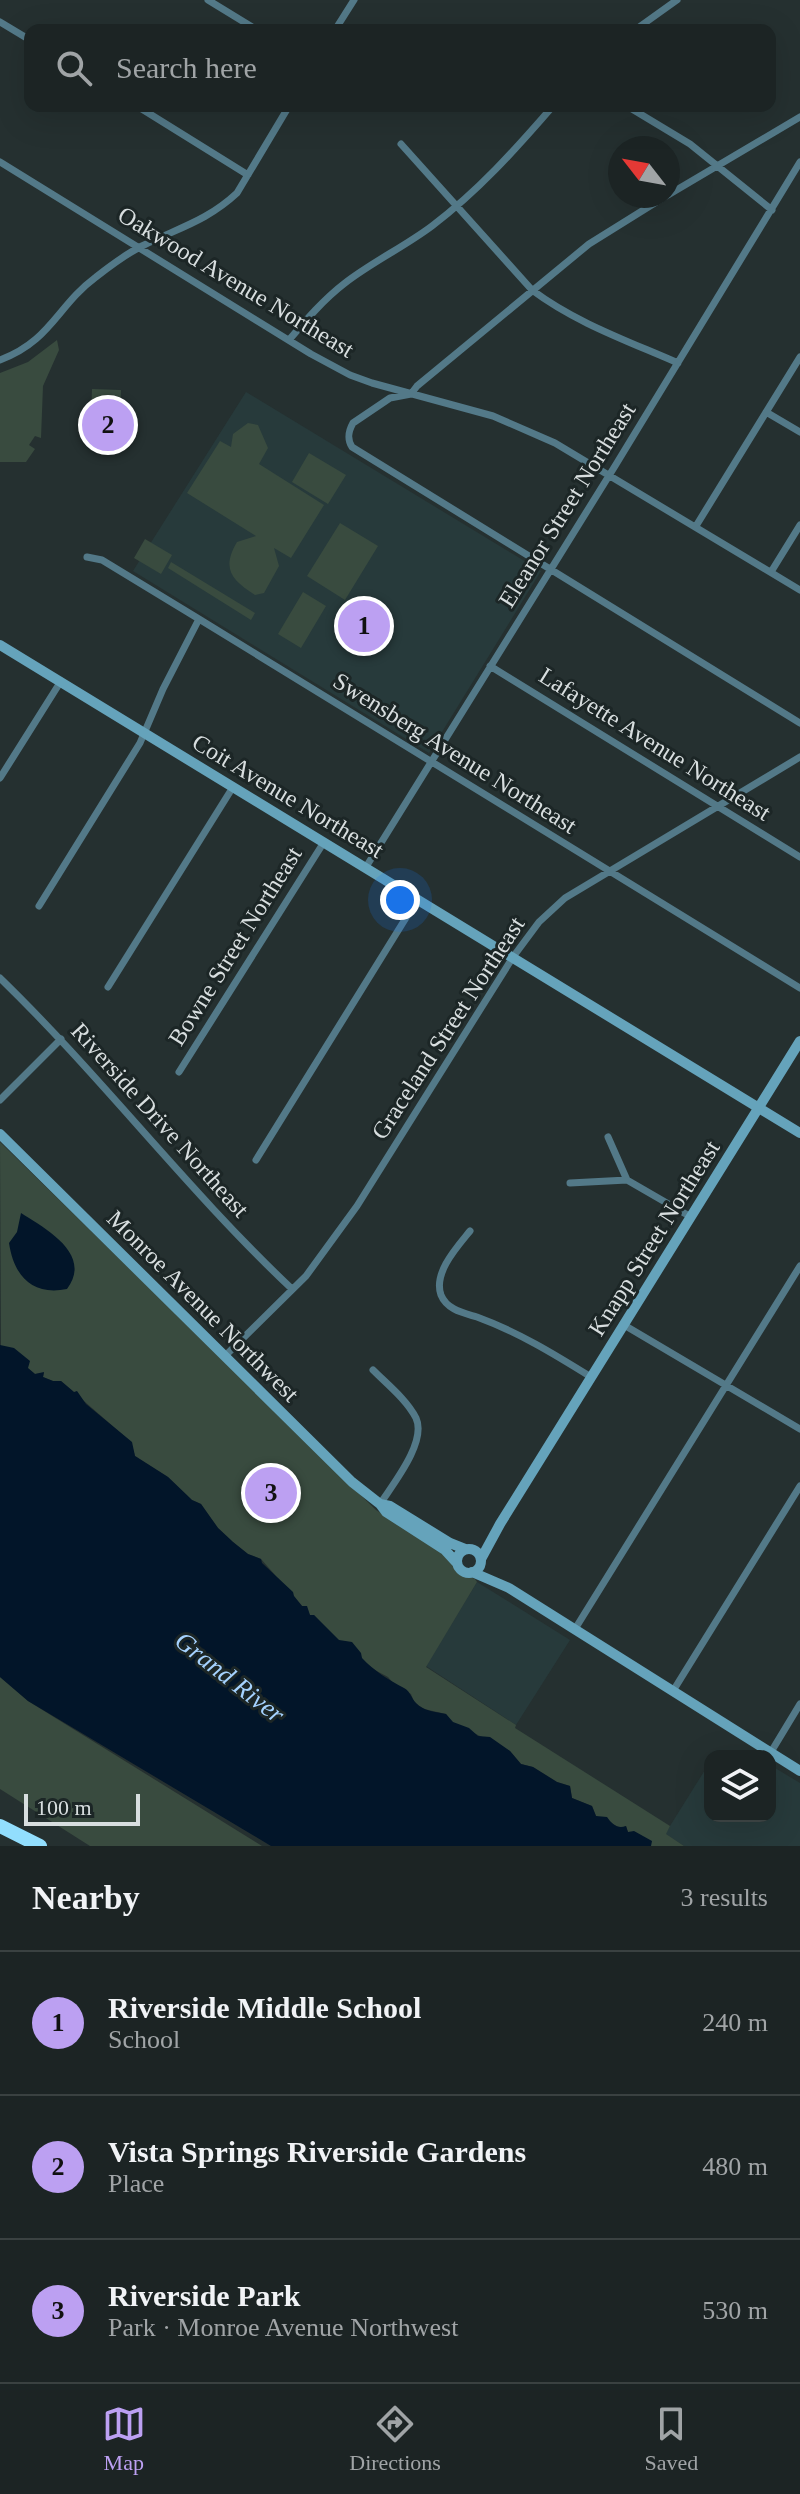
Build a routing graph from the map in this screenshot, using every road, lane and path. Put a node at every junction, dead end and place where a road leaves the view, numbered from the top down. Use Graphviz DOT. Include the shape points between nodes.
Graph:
graph roads {
  1 [pos="208,0"];
  2 [pos="354,0"];
  3 [pos="677,0"];
  4 [pos="0,22"];
  5 [pos="247,24"];
  6 [pos="339,24"];
  7 [pos="643,24"];
  8 [pos="24,36"];
  9 [pos="147,112"];
  10 [pos="285,112"];
  11 [pos="548,112"];
  12 [pos="637,112"];
  13 [pos="800,117"];
  14 [pos="401,144"];
  15 [pos="0,162"];
  16 [pos="800,162"];
  17 [pos="715,165"];
  18 [pos="248,175"];
  19 [pos="680,187"];
  20 [pos="458,206"];
  21 [pos="646,208"];
  22 [pos="772,210"];
  23 [pos="139,248"];
  24 [pos="532,290"];
  25 [pos="289,340"];
  26 [pos="800,357"];
  27 [pos="0,360"];
  28 [pos="678,363"];
  29 [pos="411,394"];
  30 [pos="766,412"];
  31 [pos="800,432"];
  32 [pos="609,475"];
  33 [pos="800,525"];
  34 [pos="696,526"];
  35 [pos="87,557"];
  36 [pos="551,569"];
  37 [pos="771,572"];
  38 [pos="800,590"];
  39 [pos="199,619"];
  40 [pos="0,645"];
  41 [pos="490,666"];
  42 [pos="61,681"];
  43 [pos="800,723"];
  44 [pos="146,733"];
  45 [pos="800,757"];
  46 [pos="432,761"];
  47 [pos="0,778"];
  48 [pos="233,787"];
  49 [pos="719,807"];
  50 [pos="324,842"];
  51 [pos="800,857"];
  52 [pos="366,867"];
  53 [pos="611,871"];
  54 [pos="417,900"];
  55 [pos="39,906"];
  56 [pos="513,957"];
  57 [pos="0,978"];
  58 [pos="108,987"];
  59 [pos="800,988"];
  60 [pos="61,1039"];
  61 [pos="800,1041"];
  62 [pos="179,1072"];
  63 [pos="0,1100"];
  64 [pos="758,1108"];
  65 [pos="800,1133"];
  66 [pos="0,1134"];
  67 [pos="608,1137"];
  68 [pos="256,1160"];
  69 [pos="627,1180"];
  70 [pos="570,1183"];
  71 [pos="691,1217"];
  72 [pos="470,1231"];
  73 [pos="800,1266"];
  74 [pos="292,1289"];
  75 [pos="624,1325"];
  76 [pos="225,1356"];
  77 [pos="373,1370"];
  78 [pos="591,1377"];
  79 [pos="726,1385"];
  80 [pos="800,1429"];
  81 [pos="800,1486"];
  82 [pos="380,1504"];
  83 [pos="500,1524"];
  84 [pos="437,1540"];
  85 [pos="467,1548"];
  86 [pos="481,1560"];
  87 [pos="456,1562"];
  88 [pos="472,1572"];
  89 [pos="509,1588"];
  90 [pos="575,1629"];
  91 [pos="673,1691"];
  92 [pos="800,1704"];
  93 [pos="768,1750"];
  94 [pos="772,1750"];
  95 [pos="776,1755"];
  96 [pos="800,1771"];
  97 [pos="0,1827"];
  98 [pos="28,1846"];
  99 [pos="40,1846"];
  1 -- 5 [label="street"];
  2 -- 6 [label="street"];
  3 -- 7 [label="street"];
  4 -- 8 [label="street"];
  9 -- 18 [label="street"];
  10 -- 18 [label="street"];
  11 -- 20 [label="street"];
  12 -- 17 [label="street"];
  13 -- 17 [label="street"];
  14 -- 20 [label="street"];
  15 -- 23 [label="street, Oakwood Avenue Northeast"];
  16 -- 22 [label="street, Eleanor Street Northeast"];
  17 -- 19 [label="street"];
  17 -- 22 [label="street"];
  18 -- 23 [label="street" via="213,214"];
  20 -- 24 [label="street"];
  20 -- 25 [label="street" via="345,283"];
  21 -- 24 [label="street" via="589,244"];
  22 -- 28 [label="street, Eleanor Street Northeast"];
  23 -- 25 [label="street, Oakwood Avenue Northeast"];
  23 -- 27 [label="street" via="81,290 37,341"];
  24 -- 28 [label="street" via="595,328"];
  24 -- 29 [label="street"];
  25 -- 29 [label="street, Oakwood Avenue Northeast" via="350,375"];
  26 -- 30 [label="street"];
  28 -- 32 [label="street, Eleanor Street Northeast"];
  29 -- 32 [label="street, Oakwood Avenue Northeast" via="493,416 555,443"];
  29 -- 36 [label="street" via="390,398 353,423 348,440 352,447"];
  30 -- 31 [label="street"];
  30 -- 34 [label="street"];
  32 -- 34 [label="street, Oakwood Avenue Northeast"];
  32 -- 36 [label="street, Eleanor Street Northeast"];
  33 -- 37 [label="street"];
  34 -- 37 [label="street, Oakwood Avenue Northeast"];
  35 -- 39 [label="street, Swensberg Avenue Northeast" via="102,560"];
  36 -- 41 [label="street, Eleanor Street Northeast"];
  36 -- 43 [label="street"];
  37 -- 38 [label="street, Oakwood Avenue Northeast"];
  39 -- 44 [label="street"];
  39 -- 46 [label="street, Swensberg Avenue Northeast"];
  40 -- 42 [label="street, Coit Avenue Northeast"];
  41 -- 46 [label="street, Eleanor Street Northeast"];
  41 -- 49 [label="street, Lafayette Avenue Northeast"];
  42 -- 44 [label="street, Coit Avenue Northeast"];
  42 -- 47 [label="street"];
  44 -- 48 [label="street, Coit Avenue Northeast"];
  44 -- 55 [label="street"];
  45 -- 49 [label="street, Graceland Street Northeast"];
  46 -- 52 [label="street, Eleanor Street Northeast"];
  46 -- 53 [label="street, Swensberg Avenue Northeast"];
  48 -- 50 [label="street, Coit Avenue Northeast"];
  48 -- 58 [label="street"];
  49 -- 51 [label="street, Lafayette Avenue Northeast"];
  49 -- 53 [label="street, Graceland Street Northeast"];
  50 -- 52 [label="street, Coit Avenue Northeast"];
  50 -- 62 [label="street, Bowne Street Northeast"];
  52 -- 54 [label="street, Coit Avenue Northeast"];
  53 -- 56 [label="street, Graceland Street Northeast" via="565,898"];
  53 -- 59 [label="street, Swensberg Avenue Northeast"];
  54 -- 56 [label="street, Coit Avenue Northeast"];
  54 -- 68 [label="street"];
  56 -- 64 [label="street, Coit Avenue Northeast"];
  56 -- 74 [label="street, Graceland Street Northeast" via="357,1206"];
  57 -- 60 [label="street, Riverside Drive Northeast"];
  60 -- 63 [label="street"];
  60 -- 74 [label="street, Riverside Drive Northeast" via="187,1183"];
  61 -- 64 [label="street, Knapp Street Northeast"];
  64 -- 65 [label="street, Coit Avenue Northeast"];
  64 -- 71 [label="street, Knapp Street Northeast"];
  66 -- 76 [label="street, Monroe Avenue Northwest"];
  67 -- 69 [label="street"];
  69 -- 70 [label="street"];
  69 -- 71 [label="street"];
  71 -- 75 [label="street, Knapp Street Northeast"];
  72 -- 78 [label="street" via="441,1275 444,1301 522,1336"];
  73 -- 79 [label="street"];
  74 -- 76 [label="street, Graceland Street Northeast"];
  75 -- 78 [label="street, Knapp Street Northeast"];
  75 -- 79 [label="street"];
  76 -- 82 [label="street, Monroe Avenue Northwest"];
  77 -- 82 [label="street" via="411,1410 419,1433"];
  78 -- 83 [label="street, Knapp Street Northeast"];
  79 -- 80 [label="street"];
  79 -- 90 [label="street"];
  81 -- 91 [label="street"];
  82 -- 84 [label="street, Monroe Avenue Northwest"];
  83 -- 85 [label="street"];
  83 -- 86 [label="street, Knapp Street Northeast"];
  84 -- 85 [label="street, Monroe Avenue Northwest"];
  84 -- 87 [label="street, Monroe Avenue Northwest"];
  85 -- 86 [label="street"];
  85 -- 87 [label="street"];
  86 -- 88 [label="street"];
  86 -- 89 [label="street"];
  87 -- 88 [label="street" via="462,1571"];
  88 -- 89 [label="street"];
  89 -- 90 [label="street"];
  90 -- 91 [label="street"];
  91 -- 93 [label="street"];
  92 -- 94 [label="street"];
  95 -- 96 [label="street"];
  97 -- 98 [label="highway"];
  97 -- 99 [label="highway"];
}
